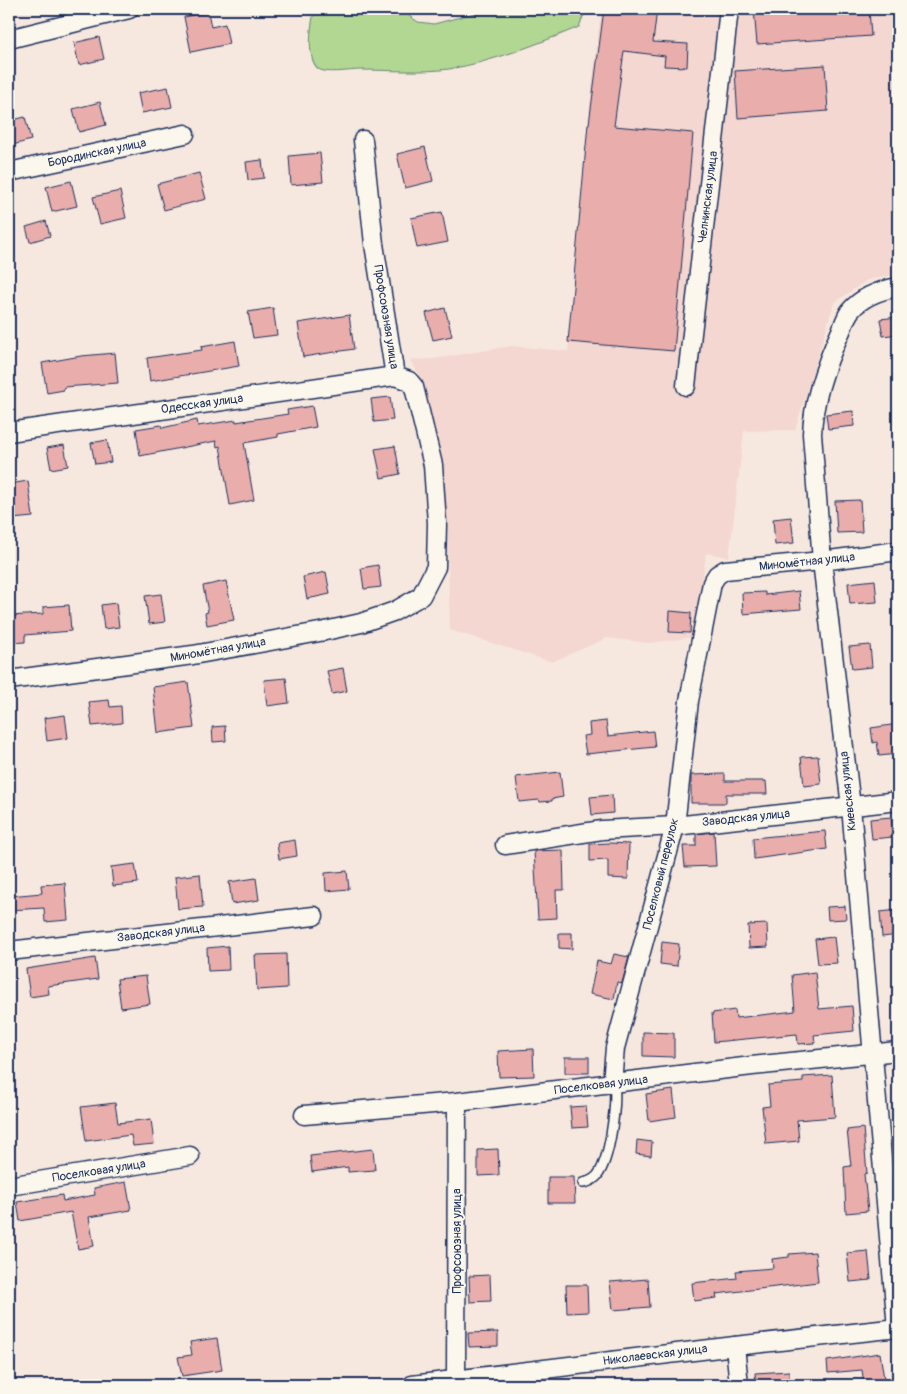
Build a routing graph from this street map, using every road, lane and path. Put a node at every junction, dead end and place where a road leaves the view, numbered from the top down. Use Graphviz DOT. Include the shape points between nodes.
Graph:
graph roads {
  1 [pos="129,9"];
  2 [pos="728,9"];
  3 [pos="9,39"];
  4 [pos="185,134"];
  5 [pos="363,140"];
  6 [pos="9,172"];
  7 [pos="896,287"];
  8 [pos="395,376"];
  9 [pos="686,386"];
  10 [pos="9,432"];
  11 [pos="898,551"];
  12 [pos="822,561"];
  13 [pos="717,575"];
  14 [pos="421,596"];
  15 [pos="9,680"];
  16 [pos="898,801"];
  17 [pos="851,807"];
  18 [pos="675,826"];
  19 [pos="505,845"];
  20 [pos="314,916"];
  21 [pos="9,952"];
  22 [pos="898,1051"];
  23 [pos="872,1054"];
  24 [pos="614,1083"];
  25 [pos="457,1102"];
  26 [pos="304,1115"];
  27 [pos="190,1156"];
  28 [pos="583,1183"];
  29 [pos="9,1186"];
  30 [pos="898,1328"];
  31 [pos="735,1346"];
  32 [pos="456,1379"];
  33 [pos="420,1385"];
  34 [pos="738,1385"];
  1 -- 3 [label="street"];
  2 -- 9 [label="street, Челнинская улица"];
  4 -- 6 [label="street, Бородинская улица"];
  5 -- 8 [label="street, Профсоюзная улица" via="374,244"];
  7 -- 12 [label="street, Киевская улица" via="873,294 850,312 832,349 818,395 812,434"];
  8 -- 10 [label="street, Одесская улица"];
  8 -- 14 [label="street, Профсоюзная улица" via="409,381 414,387 432,464 438,523 436,567"];
  11 -- 12 [label="street, Миномётная улица"];
  12 -- 13 [label="street, Миномётная улица" via="724,570"];
  12 -- 17 [label="street, Киевская улица"];
  13 -- 18 [label="street, Поселковый переулок" via="712,583 688,702"];
  14 -- 15 [label="street, Миномётная улица" via="386,614 325,631 193,655"];
  16 -- 17 [label="street, Заводская улица"];
  17 -- 18 [label="street, Заводская улица"];
  17 -- 23 [label="street, Киевская улица"];
  18 -- 19 [label="street, Заводская улица" via="602,830"];
  18 -- 24 [label="street, Поселковый переулок" via="615,1048"];
  20 -- 21 [label="street, Заводская улица"];
  22 -- 23 [label="street, Поселковая улица"];
  23 -- 24 [label="street, Поселковая улица"];
  23 -- 30 [label="street, Киевская улица"];
  24 -- 25 [label="street, Поселковая улица"];
  24 -- 28 [label="lane" via="616,1094 604,1162 593,1180"];
  25 -- 26 [label="street, Поселковая улица"];
  25 -- 32 [label="street, Профсоюзная улица"];
  27 -- 29 [label="street, Поселковая улица"];
  30 -- 31 [label="street, Николаевская улица"];
  31 -- 32 [label="street, Николаевская улица"];
  31 -- 34 [label="street"];
  32 -- 33 [label="street, Николаевская улица"];
}
